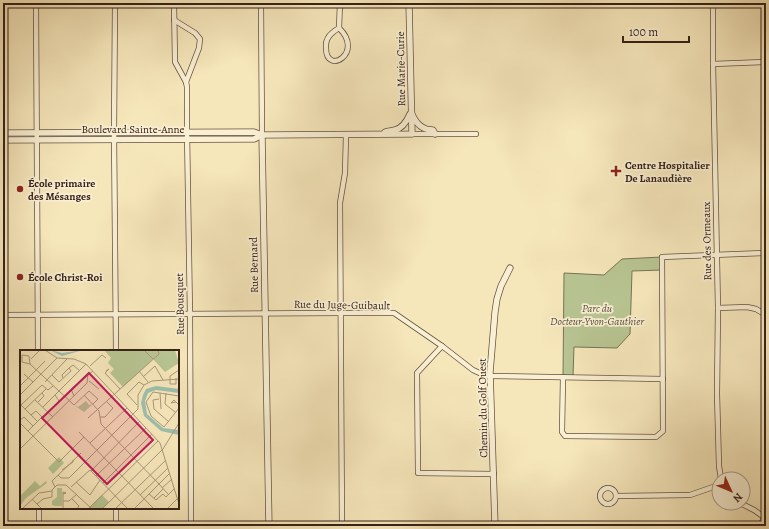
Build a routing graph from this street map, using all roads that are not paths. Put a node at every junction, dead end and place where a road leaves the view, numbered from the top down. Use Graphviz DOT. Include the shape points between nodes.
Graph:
graph roads {
  1 [pos="36,3"];
  2 [pos="115,3"];
  3 [pos="174,3"];
  4 [pos="261,3"];
  5 [pos="340,3"];
  6 [pos="409,3"];
  7 [pos="713,3"];
  8 [pos="174,20"];
  9 [pos="339,28"];
  10 [pos="766,62"];
  11 [pos="713,64"];
  12 [pos="186,82"];
  13 [pos="411,104"];
  14 [pos="411,111"];
  15 [pos="37,132"];
  16 [pos="114,132"];
  17 [pos="187,132"];
  18 [pos="3,133"];
  19 [pos="378,134"];
  20 [pos="412,134"];
  21 [pos="435,134"];
  22 [pos="476,134"];
  23 [pos="262,135"];
  24 [pos="346,135"];
  25 [pos="114,139"];
  26 [pos="187,139"];
  27 [pos="3,140"];
  28 [pos="37,140"];
  29 [pos="766,253"];
  30 [pos="716,255"];
  31 [pos="510,268"];
  32 [pos="718,308"];
  33 [pos="341,312"];
  34 [pos="265,313"];
  35 [pos="38,314"];
  36 [pos="116,314"];
  37 [pos="190,314"];
  38 [pos="3,315"];
  39 [pos="766,316"];
  40 [pos="442,346"];
  41 [pos="38,350"];
  42 [pos="116,350"];
  43 [pos="490,376"];
  44 [pos="563,377"];
  45 [pos="663,379"];
  46 [pos="720,471"];
  47 [pos="494,474"];
  48 [pos="711,488"];
  49 [pos="616,496"];
  50 [pos="751,508"];
  51 [pos="39,509"];
  52 [pos="116,509"];
  53 [pos="765,516"];
  54 [pos="39,526"];
  55 [pos="116,526"];
  56 [pos="191,526"];
  57 [pos="268,526"];
  58 [pos="342,526"];
  59 [pos="494,526"];
  60 [pos="760,526"];
  1 -- 15 [label="street"];
  2 -- 16 [label="street"];
  3 -- 8 [label="street, Rue Bousquet"];
  4 -- 23 [label="street, Rue Bernard"];
  5 -- 9 [label="street"];
  6 -- 13 [label="street, Rue Marie-Curie"];
  7 -- 11 [label="street, Rue des Ormeaux"];
  8 -- 12 [label="street, Rue Bousquet" via="175,62"];
  8 -- 12 [label="street, Rue Bousquet" via="200,39"];
  9 -- 9 [label="street" via="327,40 326,47 328,57 338,61 348,51 344,33"];
  10 -- 11 [label="street"];
  11 -- 30 [label="street, Rue des Ormeaux"];
  12 -- 17 [label="street, Rue Bousquet"];
  13 -- 14 [label="street, Rue Marie-Curie"];
  13 -- 19 [label="street" via="408,119 403,126"];
  14 -- 20 [label="street, Rue Marie-Curie"];
  14 -- 21 [label="street" via="418,123 426,130 433,130"];
  15 -- 16 [label="street, Boulevard Sainte-Anne"];
  15 -- 18 [label="street, Boulevard Sainte-Anne"];
  15 -- 28 [label="street"];
  16 -- 17 [label="street, Boulevard Sainte-Anne"];
  16 -- 25 [label="street"];
  17 -- 23 [label="street, Boulevard Sainte-Anne" via="254,132"];
  17 -- 26 [label="street, Rue Bousquet"];
  19 -- 20 [label="street, Boulevard Sainte-Anne"];
  19 -- 24 [label="street, Boulevard Sainte-Anne"];
  20 -- 21 [label="street, Boulevard Sainte-Anne"];
  21 -- 22 [label="street, Boulevard Sainte-Anne"];
  23 -- 24 [label="street, Boulevard Sainte-Anne"];
  23 -- 26 [label="street, Boulevard Sainte-Anne" via="254,139"];
  23 -- 34 [label="street, Rue Bernard"];
  24 -- 33 [label="street" via="345,173 340,203"];
  25 -- 26 [label="street, Boulevard Sainte-Anne"];
  25 -- 28 [label="street, Boulevard Sainte-Anne"];
  25 -- 36 [label="street"];
  26 -- 37 [label="street, Rue Bousquet"];
  27 -- 28 [label="street, Boulevard Sainte-Anne"];
  28 -- 35 [label="street"];
  29 -- 30 [label="street"];
  30 -- 32 [label="street, Rue des Ormeaux"];
  30 -- 45 [label="street" via="662,258"];
  31 -- 43 [label="street, Chemin du Golf Ouest" via="501,286 496,306"];
  32 -- 39 [label="street" via="747,307 756,309"];
  32 -- 46 [label="street, Rue des Ormeaux" via="717,401"];
  33 -- 34 [label="street, Rue du Juge-Guibault"];
  33 -- 40 [label="street, Rue du Juge-Guibault" via="394,313"];
  33 -- 58 [label="street"];
  34 -- 37 [label="street, Rue du Juge-Guibault"];
  34 -- 57 [label="street, Rue Bernard"];
  35 -- 36 [label="street, Rue du Juge-Guibault"];
  35 -- 38 [label="street, Rue du Juge-Guibault"];
  35 -- 41 [label="street"];
  36 -- 37 [label="street, Rue du Juge-Guibault"];
  36 -- 42 [label="street"];
  37 -- 56 [label="street, Rue Bousquet"];
  40 -- 43 [label="street, Rue du Juge-Guibault" via="473,370"];
  40 -- 47 [label="street" via="417,373 418,473"];
  43 -- 44 [label="street, Rue du Juge-Guibault"];
  43 -- 47 [label="street, Chemin du Golf Ouest"];
  44 -- 45 [label="street, Rue du Juge-Guibault"];
  44 -- 45 [label="street" via="562,432 565,436 656,437 663,431"];
  47 -- 59 [label="street, Chemin du Golf Ouest"];
  48 -- 49 [label="street" via="690,495"];
  50 -- 53 [label="street"];
  51 -- 54 [label="street"];
  52 -- 55 [label="street"];
  53 -- 60 [label="street"];
}
